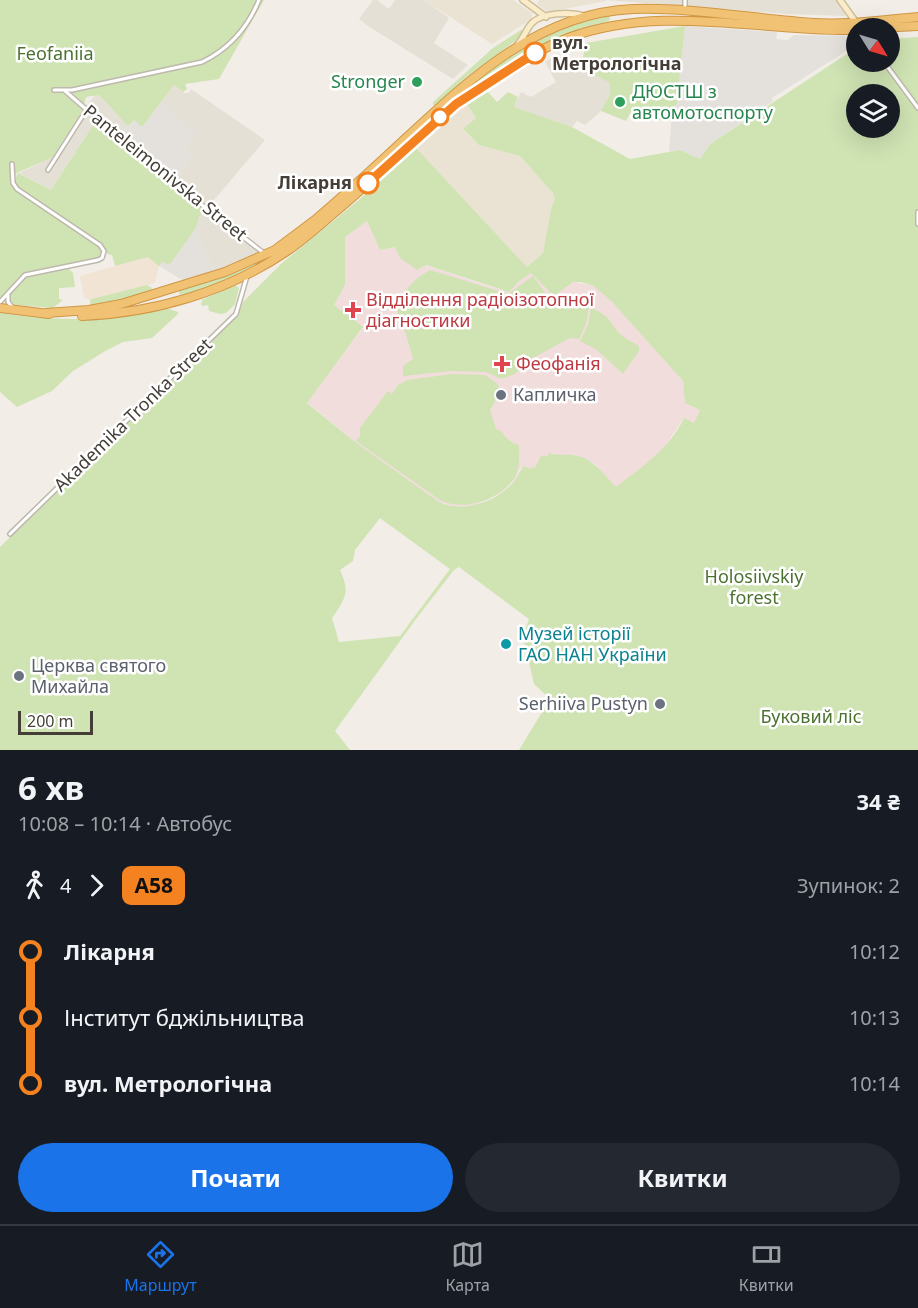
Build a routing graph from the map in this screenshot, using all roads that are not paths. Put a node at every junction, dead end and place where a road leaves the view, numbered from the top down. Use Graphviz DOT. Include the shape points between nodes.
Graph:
graph roads {
  1 [pos="259,0"];
  2 [pos="523,0"];
  3 [pos="685,0"];
  4 [pos="840,0"];
  5 [pos="606,12"];
  6 [pos="686,12"];
  7 [pos="587,16"];
  8 [pos="918,16"];
  9 [pos="546,17"];
  10 [pos="852,18"];
  11 [pos="900,19"];
  12 [pos="608,26"];
  13 [pos="846,26"];
  14 [pos="918,26"];
  15 [pos="846,27"];
  16 [pos="900,27"];
  17 [pos="515,48"];
  18 [pos="891,72"];
  19 [pos="54,90"];
  20 [pos="64,90"];
  21 [pos="918,108"];
  22 [pos="87,109"];
  23 [pos="12,164"];
  24 [pos="48,170"];
  25 [pos="918,212"];
  26 [pos="918,224"];
  27 [pos="266,255"];
  28 [pos="250,271"];
  29 [pos="230,281"];
  30 [pos="177,288"];
  31 [pos="243,288"];
  32 [pos="10,291"];
  33 [pos="182,299"];
  34 [pos="0,302"];
  35 [pos="0,308"];
  36 [pos="15,310"];
  37 [pos="46,313"];
  38 [pos="10,534"];
  1 -- 20 [label="street" via="243,29 217,55 202,62"];
  2 -- 9 [label="street"];
  3 -- 6 [label="street"];
  4 -- 10 [label="street"];
  5 -- 6 [label="highway"];
  5 -- 7 [label="highway"];
  5 -- 12 [label="highway" via="613,18"];
  6 -- 13 [label="highway"];
  7 -- 9 [label="street"];
  7 -- 17 [label="highway" via="550,28"];
  8 -- 11 [label="highway"];
  9 -- 17 [label="street" via="533,22"];
  12 -- 15 [label="highway" via="677,20 797,29"];
  12 -- 28 [label="highway" via="547,47 472,92 302,240"];
  14 -- 16 [label="highway"];
  17 -- 27 [label="highway" via="457,92 298,234"];
  18 -- 21 [label="street"];
  19 -- 20 [label="street"];
  20 -- 22 [label="street, Panteleimonivska Street"];
  22 -- 24 [label="street"];
  22 -- 27 [label="street, Panteleimonivska Street"];
  23 -- 32 [label="street" via="17,189 100,245 104,252 98,260 25,275"];
  25 -- 26 [label="street"];
  27 -- 30 [label="highway"];
  28 -- 29 [label="highway"];
  28 -- 31 [label="street, Akademika Tronka Street"];
  29 -- 31 [label="street"];
  29 -- 33 [label="highway"];
  30 -- 33 [label="highway" via="176,296"];
  30 -- 37 [label="highway" via="105,308"];
  31 -- 38 [label="street, Akademika Tronka Street" via="236,314"];
  32 -- 34 [label="street"];
  32 -- 36 [label="street" via="8,299"];
  33 -- 37 [label="highway" via="108,315"];
  35 -- 36 [label="highway"];
  36 -- 37 [label="highway"];
}
